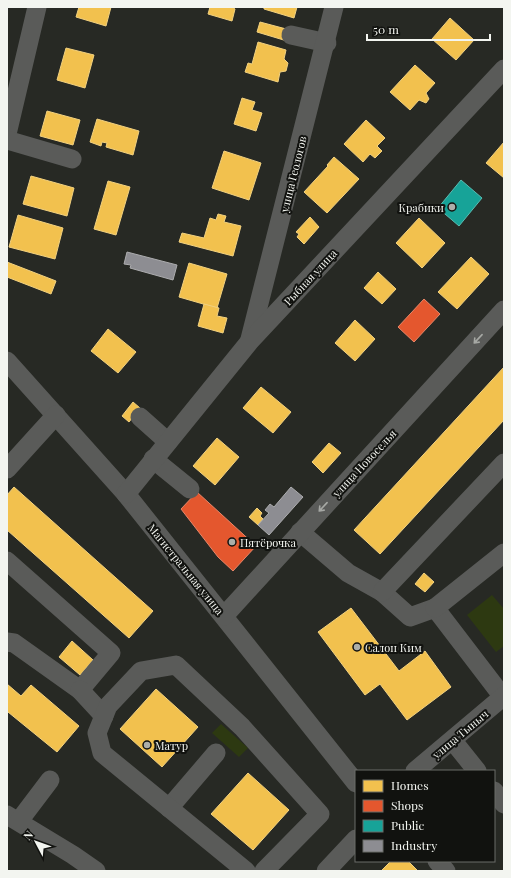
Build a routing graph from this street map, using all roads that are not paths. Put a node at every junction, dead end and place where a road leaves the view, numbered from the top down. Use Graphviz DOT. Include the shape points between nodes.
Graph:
graph roads {
  1 [pos="37,7"];
  2 [pos="334,7"];
  3 [pos="291,35"];
  4 [pos="326,43"];
  5 [pos="504,68"];
  6 [pos="7,134"];
  7 [pos="7,140"];
  8 [pos="72,159"];
  9 [pos="504,310"];
  10 [pos="250,341"];
  11 [pos="7,361"];
  12 [pos="56,415"];
  13 [pos="140,417"];
  14 [pos="168,442"];
  15 [pos="153,459"];
  16 [pos="504,463"];
  17 [pos="7,469"];
  18 [pos="190,489"];
  19 [pos="126,494"];
  20 [pos="300,532"];
  21 [pos="504,554"];
  22 [pos="7,561"];
  23 [pos="382,592"];
  24 [pos="435,608"];
  25 [pos="224,616"];
  26 [pos="7,642"];
  27 [pos="80,690"];
  28 [pos="504,696"];
  29 [pos="104,716"];
  30 [pos="453,741"];
  31 [pos="216,754"];
  32 [pos="416,770"];
  33 [pos="476,770"];
  34 [pos="50,780"];
  35 [pos="355,782"];
  36 [pos="169,808"];
  37 [pos="13,818"];
  38 [pos="355,841"];
  39 [pos="437,862"];
  40 [pos="96,871"];
  41 [pos="246,871"];
  42 [pos="264,871"];
  43 [pos="326,871"];
  44 [pos="446,871"];
  1 -- 6 [label="street"];
  2 -- 4 [label="street, улица Геологов"];
  3 -- 4 [label="street"];
  4 -- 10 [label="street, улица Геологов"];
  5 -- 10 [label="street, Рыбная улица"];
  7 -- 8 [label="street"];
  9 -- 20 [label="street, улица Новоселья, one-way"];
  10 -- 14 [label="street, Рыбная улица"];
  11 -- 12 [label="street, Магистральная улица"];
  12 -- 17 [label="street"];
  12 -- 19 [label="street, Магистральная улица"];
  13 -- 14 [label="street"];
  14 -- 15 [label="street, Рыбная улица"];
  15 -- 18 [label="street"];
  15 -- 19 [label="street, Рыбная улица"];
  16 -- 23 [label="street"];
  19 -- 25 [label="street, Магистральная улица"];
  20 -- 23 [label="street" via="348,573"];
  20 -- 25 [label="street, улица Новоселья"];
  21 -- 24 [label="street"];
  22 -- 27 [label="street" via="111,652"];
  23 -- 24 [label="street" via="410,618"];
  24 -- 28 [label="street"];
  25 -- 35 [label="street, Магистральная улица"];
  26 -- 27 [label="street" via="14,642"];
  27 -- 29 [label="street"];
  28 -- 30 [label="street, улица Тыныч"];
  29 -- 36 [label="street" via="97,733 102,753"];
  29 -- 42 [label="street" via="108,706 141,671 176,665 242,727 320,814"];
  30 -- 32 [label="street, улица Тыныч"];
  30 -- 33 [label="street"];
  31 -- 36 [label="street"];
  34 -- 37 [label="street"];
  36 -- 41 [label="street"];
  37 -- 40 [label="street"];
  38 -- 43 [label="street"];
  39 -- 44 [label="street"];
}
